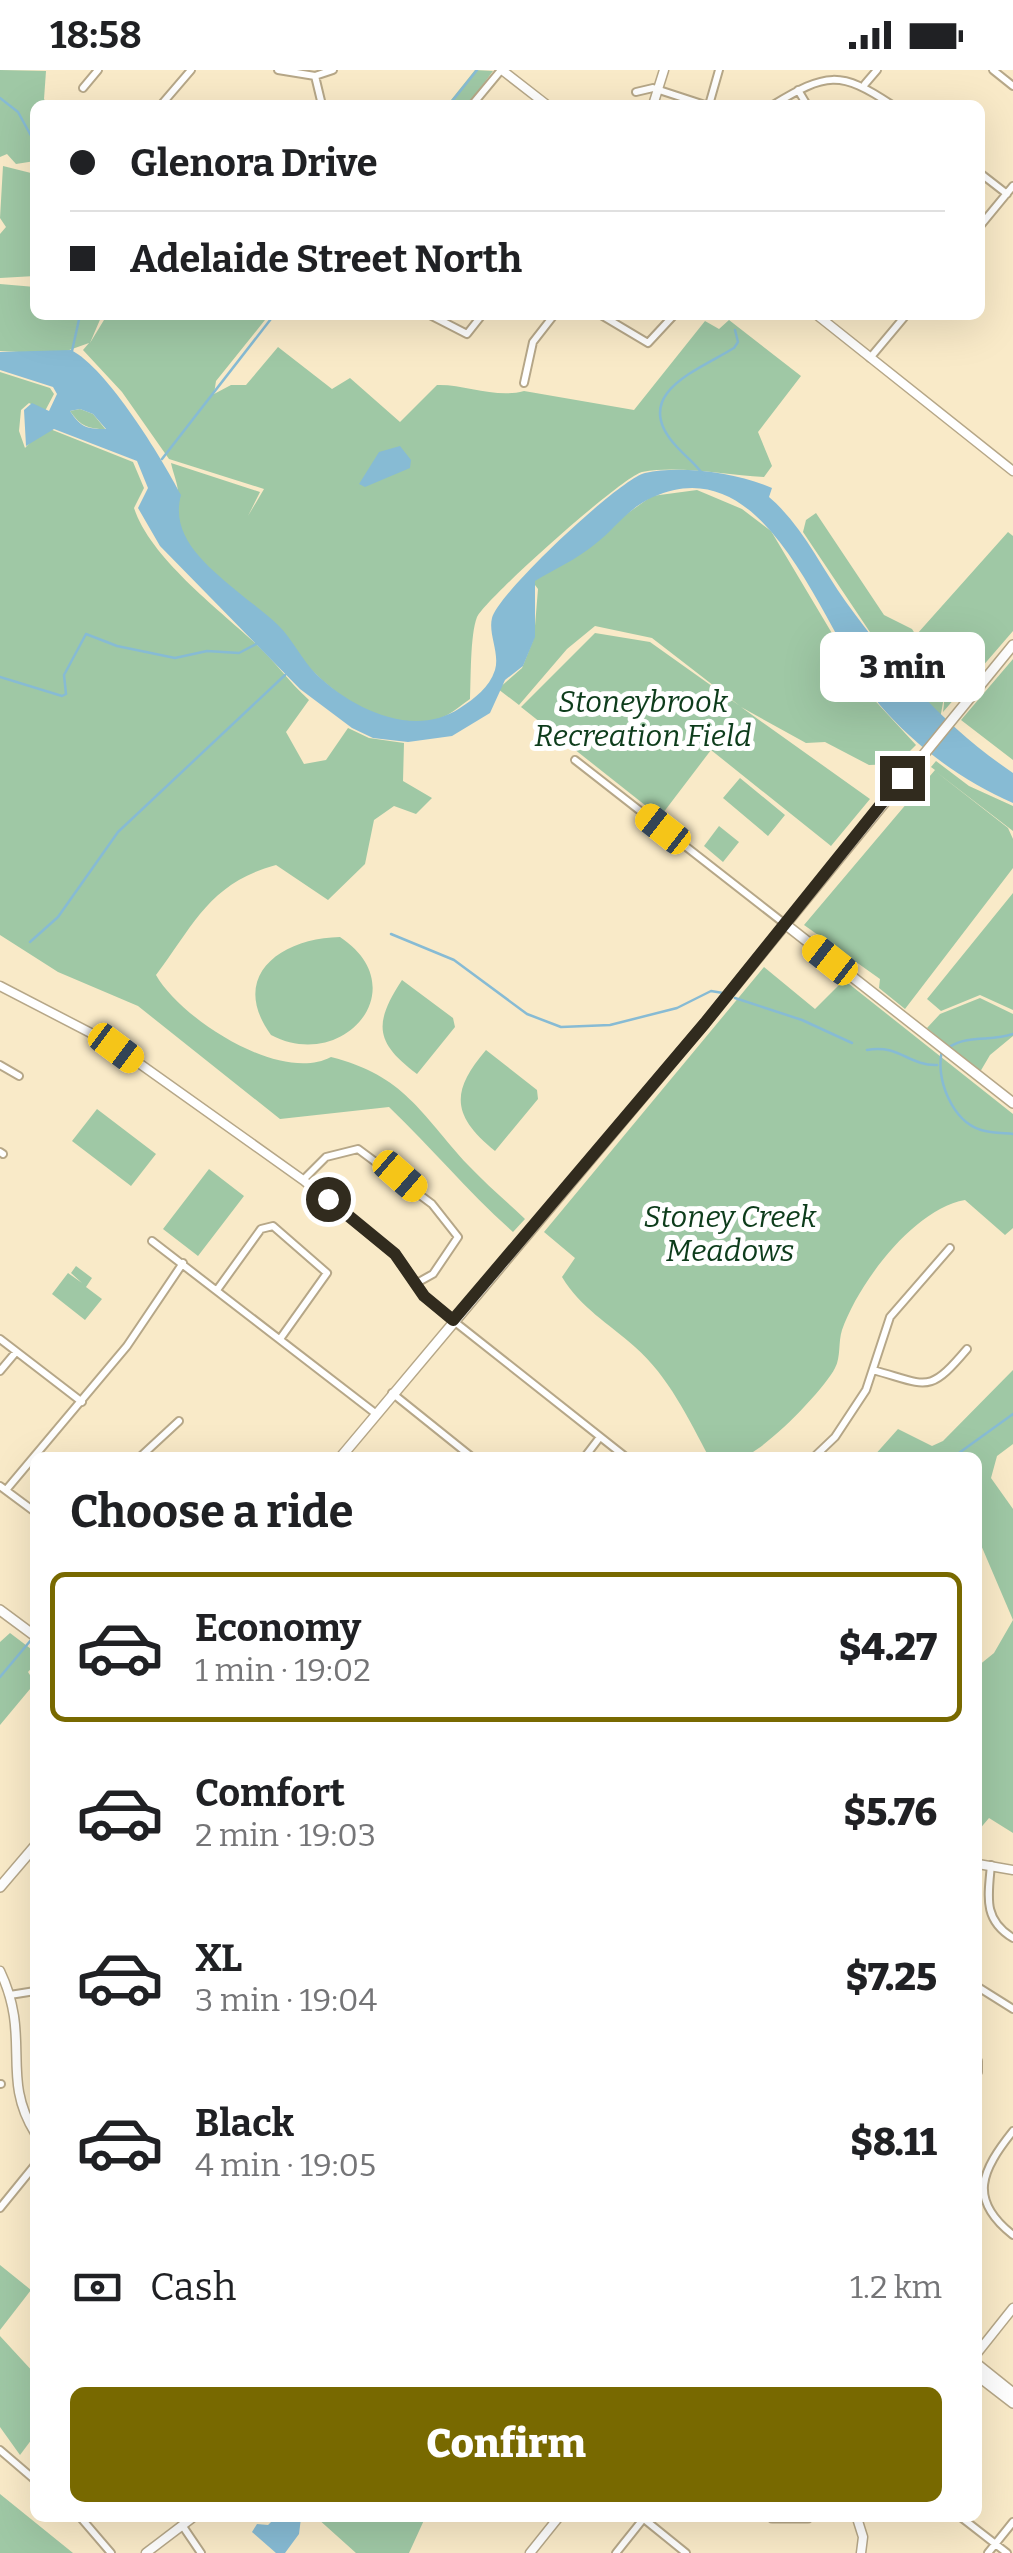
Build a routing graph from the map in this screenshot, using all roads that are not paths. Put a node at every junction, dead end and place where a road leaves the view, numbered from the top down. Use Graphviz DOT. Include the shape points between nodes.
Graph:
graph roads {
  1 [pos="98,70"];
  2 [pos="191,70"];
  3 [pos="278,70"];
  4 [pos="333,70"];
  5 [pos="502,70"];
  6 [pos="664,70"];
  7 [pos="719,70"];
  8 [pos="877,70"];
  9 [pos="993,70"];
  10 [pos="315,76"];
  11 [pos="1011,82"];
  12 [pos="865,84"];
  13 [pos="83,88"];
  14 [pos="659,90"];
  15 [pos="798,90"];
  16 [pos="636,92"];
  17 [pos="165,100"];
  18 [pos="321,100"];
  19 [pos="476,100"];
  20 [pos="541,100"];
  21 [pos="656,100"];
  22 [pos="691,100"];
  23 [pos="709,100"];
  24 [pos="781,100"];
  25 [pos="804,100"];
  26 [pos="886,100"];
  27 [pos="985,177"];
  28 [pos="1013,186"];
  29 [pos="1006,194"];
  30 [pos="985,220"];
  31 [pos="440,320"];
  32 [pos="478,320"];
  33 [pos="550,320"];
  34 [pos="609,320"];
  35 [pos="669,320"];
  36 [pos="823,320"];
  37 [pos="902,320"];
  38 [pos="870,358"];
  39 [pos="524,383"];
  40 [pos="1013,471"];
  41 [pos="1013,645"];
  42 [pos="574,760"];
  43 [pos="785,924"];
  44 [pos="0,987"];
  45 [pos="0,1065"];
  46 [pos="19,1076"];
  47 [pos="1013,1103"];
  48 [pos="304,1180"];
  49 [pos="152,1241"];
  50 [pos="950,1248"];
  51 [pos="183,1263"];
  52 [pos="415,1284"];
  53 [pos="217,1290"];
  54 [pos="453,1320"];
  55 [pos="0,1339"];
  56 [pos="280,1339"];
  57 [pos="966,1349"];
  58 [pos="16,1352"];
  59 [pos="874,1370"];
  60 [pos="0,1371"];
  61 [pos="392,1393"];
  62 [pos="82,1402"];
  63 [pos="375,1413"];
  64 [pos="179,1421"];
  65 [pos="600,1437"];
  66 [pos="36,1452"];
  67 [pos="145,1452"];
  68 [pos="345,1452"];
  69 [pos="466,1452"];
  70 [pos="589,1452"];
  71 [pos="619,1452"];
  72 [pos="820,1452"];
  73 [pos="30,1459"];
  74 [pos="3,1488"];
  75 [pos="30,1508"];
  76 [pos="0,1610"];
  77 [pos="30,1632"];
  78 [pos="30,1852"];
  79 [pos="982,1864"];
  80 [pos="991,1865"];
  81 [pos="1013,1870"];
  82 [pos="0,1887"];
  83 [pos="1013,1938"];
  84 [pos="0,1971"];
  85 [pos="982,1990"];
  86 [pos="30,1992"];
  87 [pos="10,1995"];
  88 [pos="1013,2010"];
  89 [pos="3,2060"];
  90 [pos="2,2072"];
  91 [pos="1,2086"];
  92 [pos="10,2111"];
  93 [pos="30,2129"];
  94 [pos="1013,2132"];
  95 [pos="30,2171"];
  96 [pos="982,2184"];
  97 [pos="982,2195"];
  98 [pos="0,2208"];
  99 [pos="1013,2235"];
  100 [pos="1012,2312"];
  101 [pos="982,2347"];
  102 [pos="982,2369"];
  103 [pos="982,2379"];
  104 [pos="1013,2393"];
  105 [pos="1013,2403"];
  106 [pos="0,2450"];
  107 [pos="30,2475"];
  108 [pos="84,2522"];
  109 [pos="186,2522"];
  110 [pos="555,2522"];
  111 [pos="641,2522"];
  112 [pos="649,2522"];
  113 [pos="858,2522"];
  114 [pos="967,2522"];
  115 [pos="1013,2522"];
  116 [pos="182,2525"];
  117 [pos="995,2544"];
  118 [pos="111,2553"];
  119 [pos="146,2553"];
  120 [pos="202,2553"];
  121 [pos="530,2553"];
  122 [pos="616,2553"];
  123 [pos="686,2553"];
  124 [pos="861,2553"];
  125 [pos="988,2553"];
  126 [pos="1007,2553"];
  1 -- 13 [label="street"];
  2 -- 17 [label="street"];
  3 -- 10 [label="street"];
  4 -- 10 [label="street"];
  5 -- 19 [label="street"];
  5 -- 20 [label="street"];
  6 -- 14 [label="street"];
  7 -- 23 [label="street"];
  8 -- 12 [label="street"];
  9 -- 11 [label="street"];
  10 -- 18 [label="street"];
  12 -- 15 [label="street" via="832,76"];
  12 -- 26 [label="street"];
  14 -- 16 [label="street"];
  14 -- 21 [label="street"];
  14 -- 22 [label="street"];
  15 -- 24 [label="street"];
  15 -- 25 [label="street"];
  27 -- 29 [label="street"];
  28 -- 29 [label="street"];
  29 -- 30 [label="street"];
  31 -- 32 [label="street" via="467,334"];
  33 -- 39 [label="street" via="533,342"];
  34 -- 35 [label="street" via="648,343"];
  36 -- 38 [label="street"];
  37 -- 38 [label="street"];
  38 -- 40 [label="street"];
  41 -- 43 [label="main road"];
  42 -- 43 [label="street"];
  43 -- 47 [label="main road"];
  43 -- 54 [label="main road"];
  44 -- 48 [label="street" via="112,1044"];
  45 -- 46 [label="street"];
  48 -- 52 [label="street" via="395,1254"];
  48 -- 52 [label="street" via="326,1157 358,1148 432,1204 458,1238 433,1274"];
  49 -- 51 [label="street"];
  50 -- 59 [label="street" via="890,1317"];
  51 -- 53 [label="street"];
  51 -- 62 [label="street"];
  52 -- 54 [label="street"];
  53 -- 56 [label="street"];
  53 -- 56 [label="street" via="261,1229 273,1226 327,1273"];
  54 -- 61 [label="main road"];
  54 -- 65 [label="street"];
  55 -- 58 [label="street"];
  56 -- 63 [label="street"];
  57 -- 59 [label="street" via="936,1382"];
  58 -- 60 [label="street"];
  58 -- 62 [label="street"];
  59 -- 72 [label="street" via="836,1437"];
  61 -- 63 [label="main road"];
  61 -- 69 [label="street"];
  62 -- 66 [label="street"];
  63 -- 68 [label="main road"];
  64 -- 67 [label="street"];
  65 -- 70 [label="street"];
  65 -- 71 [label="street"];
  73 -- 74 [label="street"];
  74 -- 75 [label="street"];
  76 -- 77 [label="main road"];
  78 -- 82 [label="main road"];
  79 -- 80 [label="street"];
  80 -- 81 [label="street"];
  80 -- 83 [label="street" via="988,1910 992,1922"];
  84 -- 87 [label="street"];
  85 -- 88 [label="street"];
  86 -- 87 [label="street"];
  87 -- 89 [label="street"];
  90 -- 91 [label="street"];
  92 -- 93 [label="street"];
  94 -- 96 [label="street" via="988,2164"];
  95 -- 98 [label="street"];
  97 -- 99 [label="street"];
  100 -- 101 [label="street"];
  102 -- 104 [label="main road"];
  103 -- 105 [label="main road"];
  106 -- 107 [label="street"];
  108 -- 118 [label="street"];
  109 -- 116 [label="street"];
  110 -- 121 [label="street"];
  111 -- 122 [label="street"];
  112 -- 123 [label="street"];
  113 -- 124 [label="street"];
  114 -- 117 [label="street"];
  115 -- 117 [label="street"];
  116 -- 119 [label="street"];
  116 -- 120 [label="street"];
  117 -- 125 [label="street"];
  117 -- 126 [label="street"];
}
